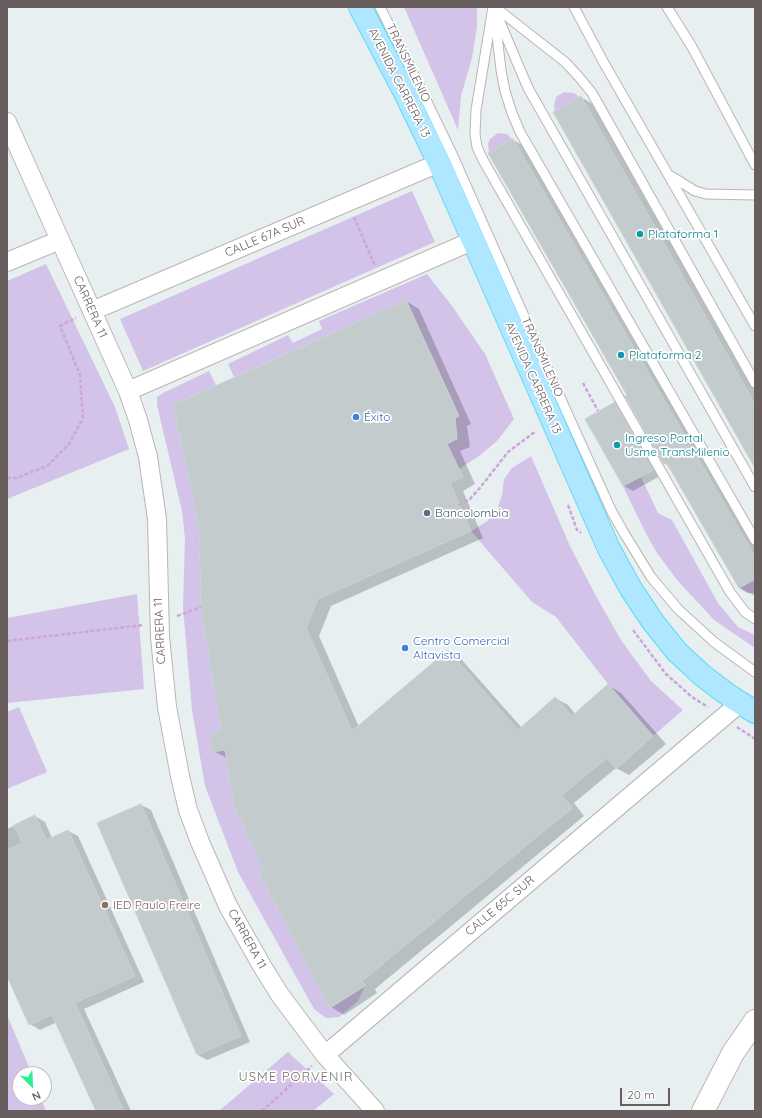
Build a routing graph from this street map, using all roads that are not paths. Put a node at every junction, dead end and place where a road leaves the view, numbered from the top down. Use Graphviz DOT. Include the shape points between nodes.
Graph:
graph roads {
  1 [pos="360,7"];
  2 [pos="375,7"];
  3 [pos="380,7"];
  4 [pos="494,7"];
  5 [pos="574,7"];
  6 [pos="667,7"];
  7 [pos="380,48"];
  8 [pos="7,122"];
  9 [pos="439,163"];
  10 [pos="755,165"];
  11 [pos="668,174"];
  12 [pos="755,195"];
  13 [pos="60,240"];
  14 [pos="472,241"];
  15 [pos="7,262"];
  16 [pos="92,311"];
  17 [pos="755,326"];
  18 [pos="755,383"];
  19 [pos="128,391"];
  20 [pos="755,487"];
  21 [pos="755,540"];
  22 [pos="755,619"];
  23 [pos="755,672"];
  24 [pos="747,707"];
  25 [pos="755,1021"];
  26 [pos="324,1055"];
  27 [pos="375,1111"];
  28 [pos="703,1111"];
  1 -- 7 [label="main road, AVENIDA CARRERA 13"];
  2 -- 7 [label="lane, TRANSMILENIO"];
  3 -- 23 [label="lane, TRANSMILENIO" via="453,156 612,512 652,577 678,609 714,642"];
  4 -- 18 [label="lane" via="565,62 592,93"];
  4 -- 20 [label="lane" via="528,88"];
  4 -- 21 [label="lane" via="504,90 520,132"];
  4 -- 22 [label="lane" via="476,110 477,147 730,592 745,612"];
  5 -- 11 [label="lane"];
  6 -- 10 [label="lane" via="692,47"];
  7 -- 9 [label="main road, AVENIDA CARRERA 13"];
  8 -- 13 [label="street, CARRERA 11"];
  9 -- 14 [label="main road, AVENIDA CARRERA 13"];
  9 -- 16 [label="street, CALLE 67A SUR"];
  11 -- 12 [label="lane" via="706,194"];
  11 -- 17 [label="lane"];
  13 -- 15 [label="street"];
  13 -- 16 [label="street, CARRERA 11"];
  14 -- 19 [label="street"];
  14 -- 24 [label="main road, AVENIDA CARRERA 13" via="608,549 631,589 677,652 703,676"];
  16 -- 19 [label="street, CARRERA 11"];
  19 -- 26 [label="street, CARRERA 11" via="148,457 155,499 162,672 172,742 188,810 228,906 262,966"];
  24 -- 26 [label="street, CALLE 65C SUR"];
  25 -- 28 [label="street" via="733,1053"];
  26 -- 27 [label="street, CARRERA 11"];
}
